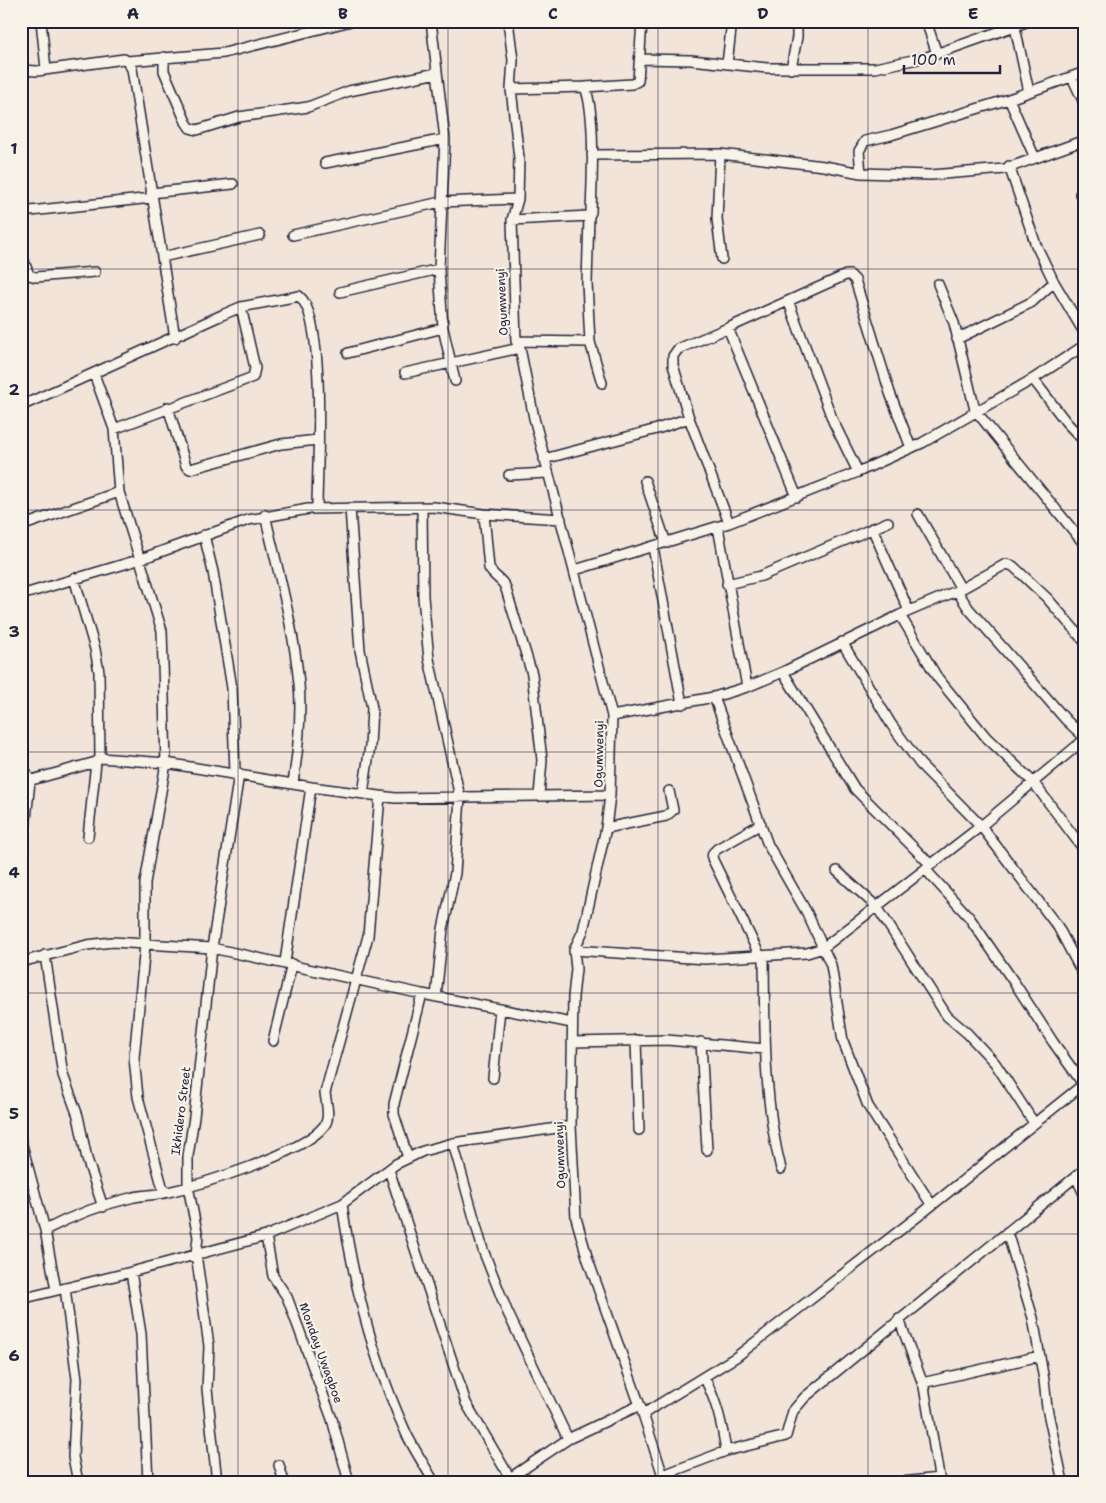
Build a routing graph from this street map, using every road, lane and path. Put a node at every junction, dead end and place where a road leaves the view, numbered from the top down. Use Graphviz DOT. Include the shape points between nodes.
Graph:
graph roads {
  1 [pos="41,21"];
  2 [pos="351,21"];
  3 [pos="431,21"];
  4 [pos="508,21"];
  5 [pos="642,21"];
  6 [pos="732,21"];
  7 [pos="797,21"];
  8 [pos="926,21"];
  9 [pos="1030,21"];
  10 [pos="312,26"];
  11 [pos="1015,27"];
  12 [pos="937,54"];
  13 [pos="164,57"];
  14 [pos="640,59"];
  15 [pos="127,61"];
  16 [pos="728,64"];
  17 [pos="791,69"];
  18 [pos="21,70"];
  19 [pos="46,70"];
  20 [pos="437,72"];
  21 [pos="1085,72"];
  22 [pos="1072,78"];
  23 [pos="585,87"];
  24 [pos="510,88"];
  25 [pos="1030,92"];
  26 [pos="1009,99"];
  27 [pos="1085,105"];
  28 [pos="445,139"];
  29 [pos="1085,140"];
  30 [pos="720,154"];
  31 [pos="592,155"];
  32 [pos="1035,158"];
  33 [pos="325,163"];
  34 [pos="1009,166"];
  35 [pos="861,173"];
  36 [pos="233,184"];
  37 [pos="1080,194"];
  38 [pos="152,195"];
  39 [pos="518,199"];
  40 [pos="441,202"];
  41 [pos="1085,204"];
  42 [pos="21,212"];
  43 [pos="589,216"];
  44 [pos="512,220"];
  45 [pos="260,235"];
  46 [pos="293,235"];
  47 [pos="21,253"];
  48 [pos="162,257"];
  49 [pos="722,259"];
  50 [pos="440,269"];
  51 [pos="95,272"];
  52 [pos="1054,282"];
  53 [pos="938,284"];
  54 [pos="340,292"];
  55 [pos="789,303"];
  56 [pos="242,307"];
  57 [pos="443,328"];
  58 [pos="728,328"];
  59 [pos="1085,334"];
  60 [pos="175,338"];
  61 [pos="957,339"];
  62 [pos="590,342"];
  63 [pos="518,344"];
  64 [pos="1085,345"];
  65 [pos="348,354"];
  66 [pos="449,362"];
  67 [pos="405,373"];
  68 [pos="94,374"];
  69 [pos="1034,378"];
  70 [pos="455,382"];
  71 [pos="602,383"];
  72 [pos="21,406"];
  73 [pos="168,407"];
  74 [pos="976,410"];
  75 [pos="690,418"];
  76 [pos="114,429"];
  77 [pos="318,440"];
  78 [pos="1085,442"];
  79 [pos="911,448"];
  80 [pos="544,459"];
  81 [pos="858,472"];
  82 [pos="548,473"];
  83 [pos="509,475"];
  84 [pos="645,480"];
  85 [pos="119,492"];
  86 [pos="797,497"];
  87 [pos="422,507"];
  88 [pos="317,508"];
  89 [pos="350,508"];
  90 [pos="484,514"];
  91 [pos="918,514"];
  92 [pos="265,515"];
  93 [pos="561,518"];
  94 [pos="888,522"];
  95 [pos="729,524"];
  96 [pos="21,526"];
  97 [pos="718,527"];
  98 [pos="872,528"];
  99 [pos="204,535"];
  100 [pos="666,543"];
  101 [pos="1085,545"];
  102 [pos="653,547"];
  103 [pos="138,560"];
  104 [pos="575,570"];
  105 [pos="74,578"];
  106 [pos="727,584"];
  107 [pos="959,590"];
  108 [pos="21,595"];
  109 [pos="904,613"];
  110 [pos="842,642"];
  111 [pos="1085,642"];
  112 [pos="783,672"];
  113 [pos="747,686"];
  114 [pos="714,697"];
  115 [pos="682,704"];
  116 [pos="612,716"];
  117 [pos="1085,739"];
  118 [pos="98,760"];
  119 [pos="21,763"];
  120 [pos="166,763"];
  121 [pos="237,773"];
  122 [pos="26,782"];
  123 [pos="1033,782"];
  124 [pos="293,783"];
  125 [pos="311,787"];
  126 [pos="669,791"];
  127 [pos="363,794"];
  128 [pos="610,795"];
  129 [pos="380,796"];
  130 [pos="539,796"];
  131 [pos="460,797"];
  132 [pos="762,824"];
  133 [pos="981,826"];
  134 [pos="606,828"];
  135 [pos="88,837"];
  136 [pos="1085,851"];
  137 [pos="21,867"];
  138 [pos="928,867"];
  139 [pos="837,871"];
  140 [pos="877,907"];
  141 [pos="145,945"];
  142 [pos="212,948"];
  143 [pos="823,948"];
  144 [pos="574,950"];
  145 [pos="46,956"];
  146 [pos="762,956"];
  147 [pos="21,962"];
  148 [pos="289,963"];
  149 [pos="1085,978"];
  150 [pos="357,980"];
  151 [pos="422,994"];
  152 [pos="436,997"];
  153 [pos="500,1009"];
  154 [pos="572,1023"];
  155 [pos="636,1040"];
  156 [pos="273,1041"];
  157 [pos="572,1042"];
  158 [pos="701,1042"];
  159 [pos="765,1049"];
  160 [pos="494,1078"];
  161 [pos="1083,1082"];
  162 [pos="1033,1121"];
  163 [pos="571,1126"];
  164 [pos="639,1130"];
  165 [pos="21,1141"];
  166 [pos="453,1143"];
  167 [pos="707,1150"];
  168 [pos="408,1158"];
  169 [pos="781,1168"];
  170 [pos="1085,1169"];
  171 [pos="389,1170"];
  172 [pos="1076,1177"];
  173 [pos="188,1186"];
  174 [pos="164,1193"];
  175 [pos="1085,1196"];
  176 [pos="342,1204"];
  177 [pos="931,1204"];
  178 [pos="103,1207"];
  179 [pos="45,1230"];
  180 [pos="1006,1232"];
  181 [pos="266,1236"];
  182 [pos="196,1254"];
  183 [pos="132,1272"];
  184 [pos="61,1289"];
  185 [pos="21,1299"];
  186 [pos="899,1319"];
  187 [pos="1040,1356"];
  188 [pos="704,1377"];
  189 [pos="922,1383"];
  190 [pos="642,1410"];
  191 [pos="568,1439"];
  192 [pos="726,1451"];
  193 [pos="279,1465"];
  194 [pos="664,1478"];
  195 [pos="507,1480"];
  196 [pos="939,1480"];
  197 [pos="78,1482"];
  198 [pos="148,1482"];
  199 [pos="217,1482"];
  200 [pos="284,1482"];
  201 [pos="349,1482"];
  202 [pos="434,1482"];
  203 [pos="902,1482"];
  204 [pos="1063,1482"];
  1 -- 19 [label="street"];
  2 -- 10 [label="street"];
  3 -- 20 [label="street"];
  4 -- 24 [label="street, Ogumwenyi" via="513,60"];
  5 -- 14 [label="street"];
  6 -- 16 [label="street"];
  7 -- 17 [label="street"];
  8 -- 12 [label="street"];
  9 -- 11 [label="street"];
  10 -- 13 [label="street" via="224,52"];
  11 -- 12 [label="street"];
  11 -- 25 [label="street"];
  12 -- 17 [label="street" via="875,68"];
  13 -- 15 [label="street"];
  13 -- 20 [label="street" via="164,71 186,122 197,130 239,116 308,107 349,91"];
  14 -- 16 [label="street"];
  14 -- 23 [label="street" via="638,81"];
  15 -- 19 [label="street"];
  15 -- 38 [label="street" via="132,69"];
  16 -- 17 [label="street"];
  18 -- 19 [label="street"];
  20 -- 28 [label="street"];
  21 -- 22 [label="street"];
  22 -- 25 [label="street"];
  22 -- 27 [label="street"];
  23 -- 24 [label="street"];
  23 -- 31 [label="street" via="589,100"];
  24 -- 39 [label="street, Ogumwenyi" via="518,140"];
  25 -- 26 [label="street"];
  26 -- 32 [label="street"];
  26 -- 35 [label="street" via="865,141 859,151"];
  28 -- 33 [label="street"];
  28 -- 40 [label="street"];
  29 -- 32 [label="street"];
  30 -- 31 [label="street"];
  30 -- 35 [label="street"];
  30 -- 49 [label="street" via="717,219"];
  31 -- 43 [label="street"];
  32 -- 34 [label="street"];
  34 -- 35 [label="street" via="931,176"];
  34 -- 52 [label="street" via="1036,245"];
  36 -- 38 [label="street"];
  37 -- 41 [label="street"];
  38 -- 42 [label="street"];
  38 -- 48 [label="street"];
  39 -- 40 [label="street"];
  39 -- 44 [label="street, Ogumwenyi"];
  40 -- 46 [label="street"];
  40 -- 50 [label="street"];
  43 -- 44 [label="street"];
  43 -- 62 [label="street" via="587,283"];
  44 -- 63 [label="street, Ogumwenyi"];
  45 -- 48 [label="street"];
  47 -- 51 [label="street" via="29,275 36,277"];
  48 -- 60 [label="street"];
  50 -- 54 [label="street"];
  50 -- 57 [label="street"];
  52 -- 59 [label="street"];
  52 -- 61 [label="street" via="1032,302"];
  53 -- 61 [label="street"];
  55 -- 58 [label="street"];
  55 -- 79 [label="street" via="846,275 855,280 890,393"];
  55 -- 81 [label="street" via="833,421"];
  56 -- 60 [label="street"];
  56 -- 73 [label="street" via="256,368 252,377"];
  56 -- 77 [label="street" via="294,296 303,298 311,315 319,374"];
  57 -- 65 [label="street"];
  57 -- 66 [label="street"];
  58 -- 75 [label="street" via="678,349 673,356"];
  58 -- 86 [label="street"];
  60 -- 68 [label="street"];
  61 -- 74 [label="street"];
  62 -- 63 [label="street"];
  62 -- 71 [label="street"];
  63 -- 66 [label="street"];
  63 -- 80 [label="street, Ogumwenyi"];
  64 -- 69 [label="street"];
  66 -- 67 [label="street"];
  66 -- 70 [label="street"];
  68 -- 72 [label="street"];
  68 -- 76 [label="street"];
  69 -- 74 [label="street"];
  69 -- 78 [label="street"];
  73 -- 76 [label="street"];
  73 -- 77 [label="street" via="186,466 190,469 281,444"];
  74 -- 79 [label="street"];
  74 -- 101 [label="street"];
  75 -- 80 [label="street"];
  75 -- 95 [label="street"];
  76 -- 85 [label="street"];
  77 -- 88 [label="street"];
  79 -- 81 [label="street"];
  80 -- 82 [label="street, Ogumwenyi"];
  81 -- 86 [label="street"];
  82 -- 83 [label="street"];
  82 -- 93 [label="street, Ogumwenyi"];
  84 -- 100 [label="street"];
  85 -- 96 [label="street"];
  85 -- 103 [label="street"];
  86 -- 95 [label="street"];
  87 -- 89 [label="street"];
  87 -- 90 [label="street"];
  87 -- 131 [label="street" via="423,597 429,659"];
  88 -- 89 [label="street"];
  88 -- 92 [label="street"];
  89 -- 127 [label="street" via="360,650 372,708"];
  90 -- 93 [label="street"];
  90 -- 130 [label="street" via="488,568 505,586 532,674 542,760"];
  91 -- 107 [label="street"];
  92 -- 99 [label="street"];
  92 -- 124 [label="street" via="299,684 299,741"];
  93 -- 104 [label="street, Ogumwenyi"];
  94 -- 98 [label="street"];
  95 -- 97 [label="street"];
  97 -- 100 [label="street"];
  97 -- 106 [label="street"];
  98 -- 106 [label="street" via="761,576"];
  98 -- 109 [label="street"];
  99 -- 103 [label="street"];
  99 -- 121 [label="street, Ikhidero Street" via="232,688"];
  100 -- 102 [label="street"];
  102 -- 104 [label="street"];
  102 -- 115 [label="street"];
  103 -- 105 [label="street"];
  103 -- 120 [label="street" via="162,631"];
  104 -- 116 [label="street, Ogumwenyi"];
  105 -- 108 [label="street"];
  105 -- 118 [label="street" via="99,672"];
  106 -- 113 [label="street"];
  107 -- 109 [label="street"];
  107 -- 111 [label="street" via="999,567 1013,566 1048,598"];
  107 -- 117 [label="street" via="975,617"];
  109 -- 110 [label="street"];
  109 -- 123 [label="street" via="937,677 986,737"];
  110 -- 112 [label="street"];
  110 -- 133 [label="street" via="891,724 920,764"];
  112 -- 113 [label="street"];
  112 -- 138 [label="street" via="855,789"];
  113 -- 114 [label="street"];
  114 -- 115 [label="street"];
  114 -- 132 [label="street"];
  115 -- 116 [label="street"];
  116 -- 128 [label="street, Ogumwenyi"];
  117 -- 123 [label="street"];
  118 -- 120 [label="street"];
  118 -- 122 [label="street"];
  118 -- 135 [label="street"];
  119 -- 122 [label="street"];
  120 -- 121 [label="street"];
  120 -- 141 [label="street" via="145,883"];
  121 -- 124 [label="street"];
  121 -- 142 [label="street, Ikhidero Street"];
  122 -- 137 [label="street"];
  123 -- 133 [label="street"];
  123 -- 136 [label="street"];
  124 -- 125 [label="street"];
  125 -- 127 [label="street"];
  125 -- 148 [label="street"];
  126 -- 134 [label="street" via="673,810 666,816"];
  127 -- 129 [label="street"];
  128 -- 130 [label="street"];
  128 -- 134 [label="street, Ogumwenyi"];
  129 -- 131 [label="street"];
  129 -- 150 [label="street" via="368,936"];
  130 -- 131 [label="street"];
  131 -- 152 [label="street" via="455,873 443,929"];
  132 -- 143 [label="street" via="776,861 807,913"];
  132 -- 146 [label="street" via="717,849 712,858"];
  133 -- 138 [label="street"];
  133 -- 149 [label="street" via="1058,927"];
  134 -- 144 [label="street, Ogumwenyi" via="583,930"];
  138 -- 140 [label="street"];
  138 -- 161 [label="street" via="969,917"];
  139 -- 140 [label="street"];
  140 -- 143 [label="street"];
  140 -- 162 [label="street" via="947,1016 995,1063"];
  141 -- 142 [label="street"];
  141 -- 145 [label="street" via="112,942"];
  141 -- 174 [label="street" via="134,1058 138,1097"];
  142 -- 148 [label="street"];
  142 -- 173 [label="street, Ikhidero Street" via="188,1156"];
  143 -- 146 [label="street" via="807,953"];
  143 -- 177 [label="street" via="830,965 843,1041 868,1106"];
  144 -- 146 [label="street" via="705,959"];
  144 -- 154 [label="street, Ogumwenyi" via="576,969"];
  145 -- 147 [label="street"];
  145 -- 178 [label="street" via="63,1075"];
  146 -- 159 [label="street"];
  148 -- 150 [label="street"];
  148 -- 156 [label="street"];
  150 -- 151 [label="street"];
  150 -- 173 [label="street" via="324,1093 327,1122 324,1126 305,1143 238,1171"];
  151 -- 152 [label="street"];
  151 -- 168 [label="street" via="394,1104 394,1114"];
  152 -- 153 [label="street"];
  153 -- 154 [label="street"];
  153 -- 160 [label="street"];
  154 -- 157 [label="street, Ogumwenyi"];
  155 -- 157 [label="street"];
  155 -- 158 [label="street"];
  155 -- 164 [label="street"];
  157 -- 163 [label="street, Ogumwenyi"];
  158 -- 159 [label="street"];
  158 -- 167 [label="street"];
  159 -- 169 [label="street" via="765,1076"];
  161 -- 162 [label="street"];
  162 -- 177 [label="street"];
  163 -- 166 [label="street"];
  163 -- 190 [label="street, Ogumwenyi" via="576,1218"];
  165 -- 179 [label="street"];
  166 -- 168 [label="street"];
  166 -- 191 [label="street" via="483,1250"];
  168 -- 171 [label="street"];
  170 -- 172 [label="street"];
  171 -- 176 [label="street"];
  171 -- 195 [label="street" via="466,1403"];
  172 -- 175 [label="street"];
  172 -- 180 [label="street"];
  173 -- 174 [label="street"];
  173 -- 182 [label="street, Ikhidero Street" via="198,1237"];
  174 -- 178 [label="street"];
  176 -- 181 [label="street"];
  176 -- 202 [label="street" via="354,1276 390,1395"];
  177 -- 188 [label="street" via="736,1357"];
  178 -- 179 [label="street"];
  179 -- 184 [label="street"];
  180 -- 186 [label="street" via="962,1271"];
  180 -- 187 [label="street" via="1033,1318"];
  181 -- 182 [label="street"];
  181 -- 201 [label="street, Monday Uwagboe" via="273,1276 293,1313 332,1419"];
  182 -- 183 [label="street"];
  182 -- 199 [label="street, Ikhidero Street" via="209,1346 206,1389"];
  183 -- 184 [label="street"];
  183 -- 198 [label="street" via="141,1334"];
  184 -- 185 [label="street"];
  184 -- 197 [label="street" via="77,1379 73,1457"];
  186 -- 189 [label="street"];
  186 -- 192 [label="street" via="805,1397 792,1411 786,1436"];
  187 -- 189 [label="street"];
  187 -- 204 [label="street" via="1046,1408"];
  188 -- 190 [label="street"];
  188 -- 192 [label="street" via="721,1418"];
  189 -- 196 [label="street"];
  190 -- 191 [label="street"];
  190 -- 194 [label="street, Ogumwenyi"];
  191 -- 195 [label="street"];
  192 -- 194 [label="street"];
  193 -- 200 [label="street"];
  196 -- 203 [label="street"];
}
